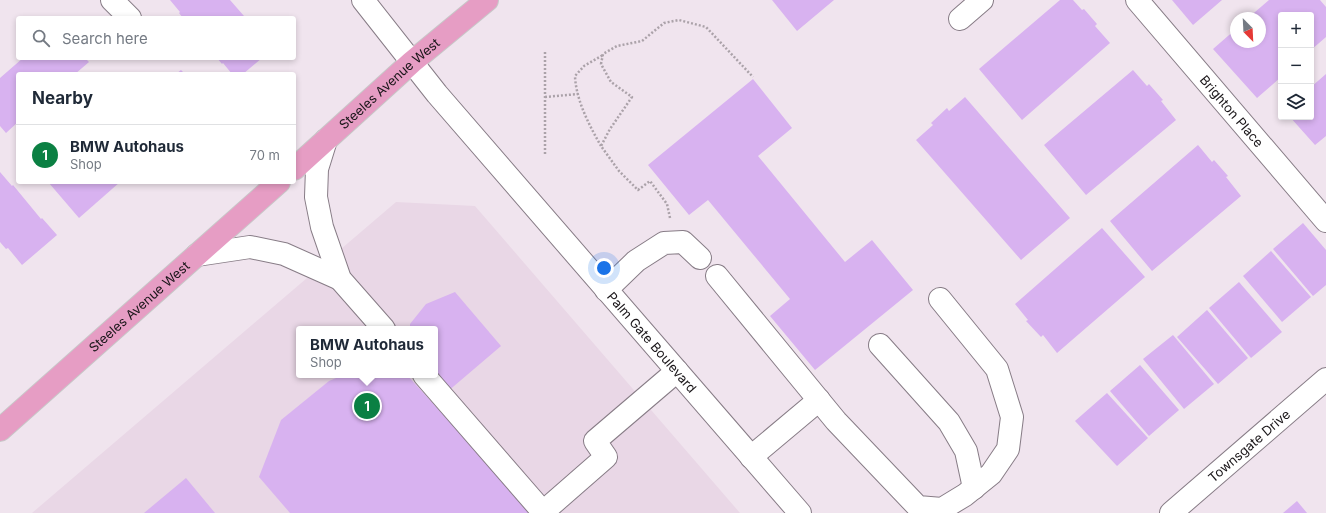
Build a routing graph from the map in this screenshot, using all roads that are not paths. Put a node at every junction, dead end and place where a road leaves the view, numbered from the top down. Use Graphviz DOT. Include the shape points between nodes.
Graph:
graph roads {
  1 [pos="112,0"];
  2 [pos="363,0"];
  3 [pos="487,0"];
  4 [pos="982,0"];
  5 [pos="1137,0"];
  6 [pos="128,16"];
  7 [pos="960,19"];
  8 [pos="412,62"];
  9 [pos="326,140"];
  10 [pos="296,166"];
  11 [pos="277,184"];
  12 [pos="1326,221"];
  13 [pos="197,255"];
  14 [pos="700,258"];
  15 [pos="717,276"];
  16 [pos="340,279"];
  17 [pos="606,290"];
  18 [pos="940,299"];
  19 [pos="381,326"];
  20 [pos="880,344"];
  21 [pos="677,371"];
  22 [pos="427,378"];
  23 [pos="1326,378"];
  24 [pos="819,400"];
  25 [pos="0,430"];
  26 [pos="751,457"];
  27 [pos="974,488"];
  28 [pos="543,513"];
  29 [pos="800,513"];
  30 [pos="1171,513"];
  1 -- 6 [label="street"];
  2 -- 8 [label="street, Palm Gate Boulevard"];
  3 -- 8 [label="main road, Steeles Avenue West"];
  4 -- 7 [label="street"];
  5 -- 12 [label="street, Brighton Place"];
  8 -- 9 [label="main road, Steeles Avenue West"];
  8 -- 17 [label="street, Palm Gate Boulevard" via="436,94"];
  9 -- 10 [label="main road, Steeles Avenue West"];
  9 -- 16 [label="street" via="317,169 316,197 322,227"];
  11 -- 13 [label="main road, Steeles Avenue West"];
  13 -- 16 [label="street" via="250,247 284,254"];
  13 -- 25 [label="main road, Steeles Avenue West"];
  14 -- 17 [label="street" via="683,242 664,243 636,261"];
  15 -- 24 [label="street"];
  16 -- 19 [label="street"];
  17 -- 21 [label="street, Palm Gate Boulevard"];
  18 -- 27 [label="street" via="997,370 1012,417 1008,449 992,474"];
  20 -- 27 [label="street" via="949,422 966,451"];
  21 -- 26 [label="street, Palm Gate Boulevard"];
  21 -- 28 [label="street" via="595,441 606,457"];
  22 -- 28 [label="street"];
  23 -- 30 [label="street, Townsgate Drive"];
  24 -- 26 [label="street"];
  24 -- 27 [label="street" via="918,507 942,509"];
  26 -- 29 [label="street, Palm Gate Boulevard"];
}
